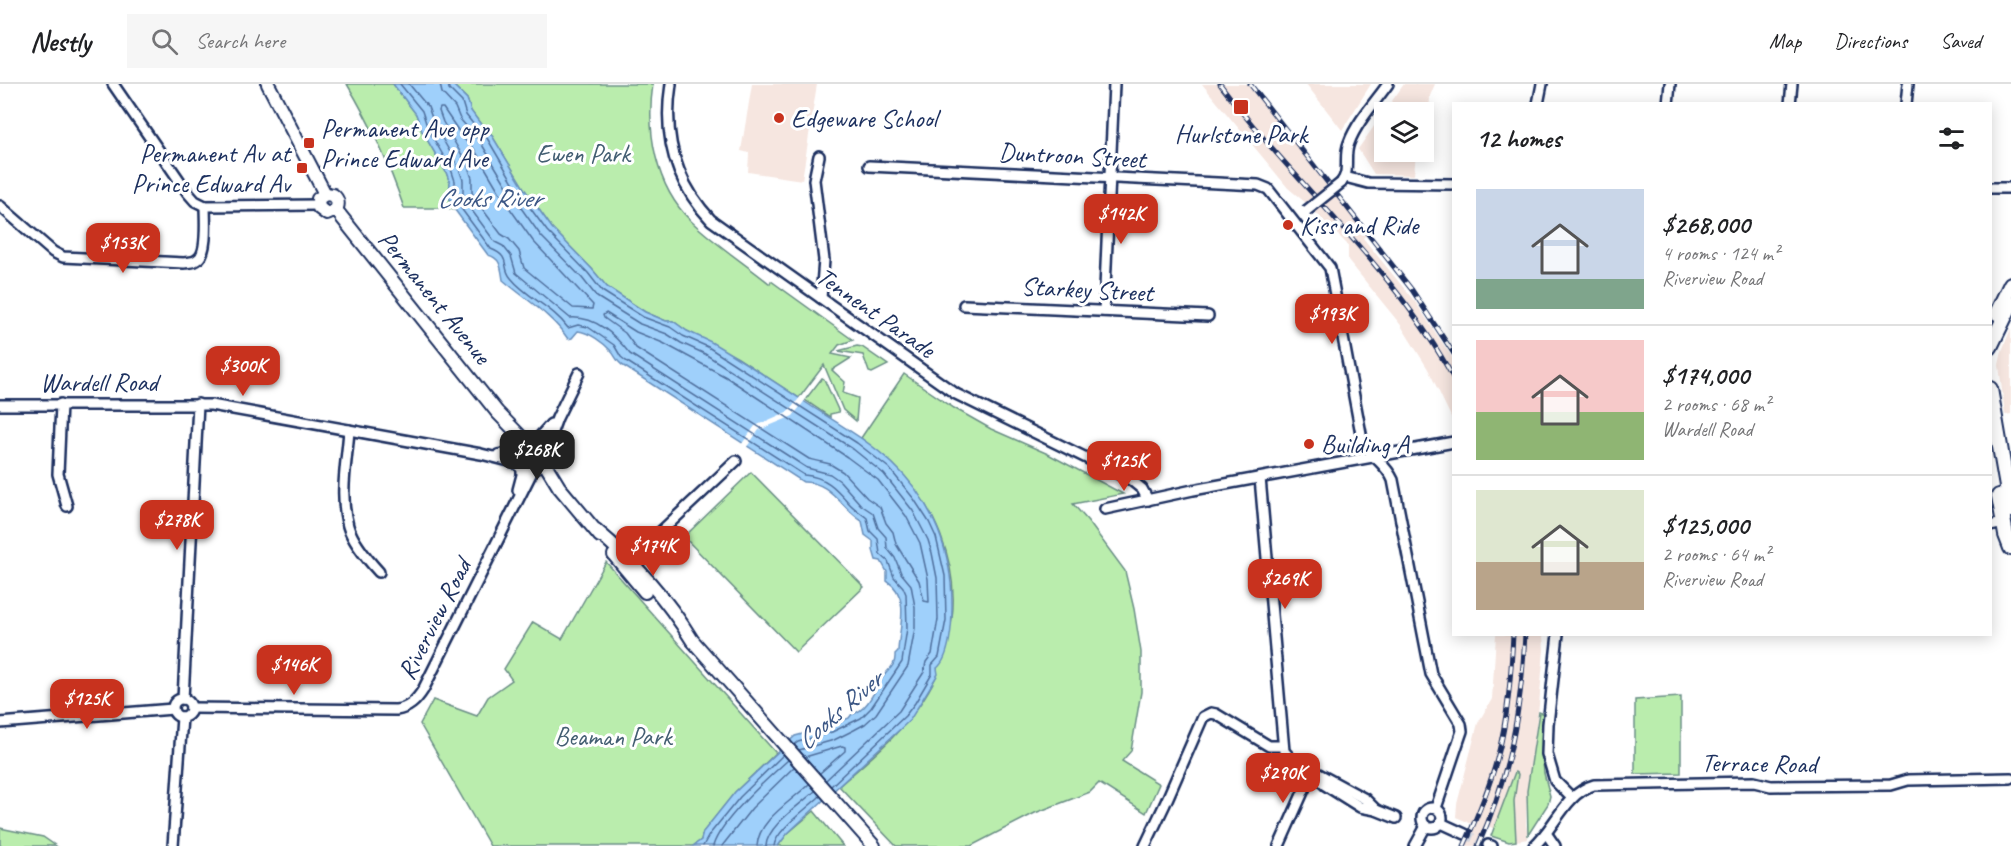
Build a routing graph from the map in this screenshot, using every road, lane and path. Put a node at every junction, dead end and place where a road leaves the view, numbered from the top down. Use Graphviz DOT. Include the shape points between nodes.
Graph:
graph roads {
  1 [pos="113,84"];
  2 [pos="268,84"];
  3 [pos="671,84"];
  4 [pos="1114,84"];
  5 [pos="1388,84"];
  6 [pos="1542,84"];
  7 [pos="1670,84"];
  8 [pos="1792,84"];
  9 [pos="1908,84"];
  10 [pos="1538,102"];
  11 [pos="1668,102"];
  12 [pos="1790,102"];
  13 [pos="1906,102"];
  14 [pos="819,156"];
  15 [pos="869,166"];
  16 [pos="1110,177"];
  17 [pos="1343,180"];
  18 [pos="1452,184"];
  19 [pos="1992,188"];
  20 [pos="2011,188"];
  21 [pos="325,194"];
  22 [pos="318,205"];
  23 [pos="0,206"];
  24 [pos="205,206"];
  25 [pos="336,210"];
  26 [pos="1294,221"];
  27 [pos="2011,284"];
  28 [pos="821,298"];
  29 [pos="2011,304"];
  30 [pos="964,305"];
  31 [pos="1104,311"];
  32 [pos="1208,316"];
  33 [pos="1992,322"];
  34 [pos="1992,343"];
  35 [pos="579,373"];
  36 [pos="1992,401"];
  37 [pos="61,404"];
  38 [pos="198,404"];
  39 [pos="0,405"];
  40 [pos="557,418"];
  41 [pos="350,429"];
  42 [pos="1452,442"];
  43 [pos="529,457"];
  44 [pos="1376,457"];
  45 [pos="1992,457"];
  46 [pos="736,461"];
  47 [pos="1260,478"];
  48 [pos="1148,500"];
  49 [pos="67,506"];
  50 [pos="1105,509"];
  51 [pos="2011,510"];
  52 [pos="2002,525"];
  53 [pos="2011,548"];
  54 [pos="630,562"];
  55 [pos="379,572"];
  56 [pos="1558,636"];
  57 [pos="183,699"];
  58 [pos="191,708"];
  59 [pos="173,709"];
  60 [pos="182,717"];
  61 [pos="0,723"];
  62 [pos="1283,746"];
  63 [pos="1312,772"];
  64 [pos="2011,778"];
  65 [pos="1572,798"];
  66 [pos="1436,808"];
  67 [pos="1396,818"];
  68 [pos="1441,823"];
  69 [pos="1426,826"];
  70 [pos="1546,833"];
  71 [pos="1465,834"];
  72 [pos="173,846"];
  73 [pos="874,846"];
  74 [pos="1145,846"];
  75 [pos="1279,846"];
  76 [pos="1415,846"];
  77 [pos="1534,846"];
  78 [pos="1555,846"];
  1 -- 24 [label="street" via="188,193"];
  2 -- 21 [label="main road"];
  3 -- 28 [label="street, Tennent Parade" via="667,120 671,144 684,181 705,213"];
  4 -- 16 [label="street"];
  5 -- 17 [label="street" via="1350,139"];
  6 -- 10 [label="street"];
  7 -- 11 [label="street"];
  8 -- 12 [label="street"];
  9 -- 13 [label="street"];
  14 -- 28 [label="street" via="814,180 824,260"];
  15 -- 16 [label="street, Duntroon Street"];
  16 -- 26 [label="street, Duntroon Street" via="1262,186"];
  16 -- 31 [label="street"];
  17 -- 18 [label="street"];
  17 -- 26 [label="street, bridge"];
  19 -- 20 [label="street"];
  21 -- 22 [label="main road"];
  21 -- 25 [label="main road" via="337,199"];
  22 -- 24 [label="street"];
  22 -- 25 [label="main road" via="324,213"];
  23 -- 24 [label="street" via="63,257 177,262 194,262 201,255"];
  25 -- 43 [label="main road, Permanent Avenue"];
  26 -- 44 [label="street, Duntroon Street" via="1330,268 1362,439"];
  27 -- 33 [label="highway"];
  28 -- 48 [label="street, Tennent Parade" via="956,394 1131,480"];
  29 -- 34 [label="highway"];
  30 -- 31 [label="street, Starkey Street"];
  31 -- 32 [label="street, Starkey Street"];
  35 -- 40 [label="street"];
  36 -- 51 [label="highway"];
  37 -- 38 [label="street, Wardell Road"];
  37 -- 39 [label="street, Wardell Road"];
  37 -- 49 [label="street" via="57,474"];
  38 -- 41 [label="street, Wardell Road"];
  38 -- 57 [label="street"];
  40 -- 43 [label="street"];
  40 -- 43 [label="street"];
  41 -- 43 [label="street, Wardell Road" via="481,454"];
  41 -- 55 [label="street" via="344,500 348,528"];
  42 -- 44 [label="street"];
  43 -- 54 [label="main road"];
  43 -- 58 [label="street, Riverview Road" via="511,513 413,704 396,710"];
  44 -- 47 [label="street"];
  44 -- 66 [label="street, Duntroon Street" via="1393,480 1431,674 1461,724"];
  45 -- 52 [label="highway"];
  46 -- 54 [label="street"];
  47 -- 48 [label="street"];
  47 -- 62 [label="street"];
  48 -- 50 [label="street"];
  52 -- 53 [label="highway"];
  54 -- 73 [label="main road" via="692,640"];
  56 -- 65 [label="street" via="1547,754 1555,781"];
  57 -- 58 [label="street"];
  57 -- 59 [label="street" via="176,701"];
  58 -- 60 [label="street"];
  59 -- 60 [label="street"];
  59 -- 61 [label="street"];
  60 -- 72 [label="street"];
  62 -- 63 [label="street" via="1288,758"];
  62 -- 74 [label="street" via="1269,746 1216,714 1203,717"];
  63 -- 67 [label="street"];
  63 -- 75 [label="street"];
  64 -- 65 [label="street, Terrace Road" via="1908,780 1891,785 1772,786 1754,782 1604,785 1585,788"];
  65 -- 70 [label="street, Terrace Road"];
  66 -- 68 [label="street" via="1441,813"];
  66 -- 69 [label="street" via="1424,811 1422,821"];
  68 -- 69 [label="street" via="1434,828"];
  68 -- 71 [label="street"];
  69 -- 76 [label="street"];
  70 -- 77 [label="street, Terrace Road"];
  70 -- 78 [label="street"];
}
